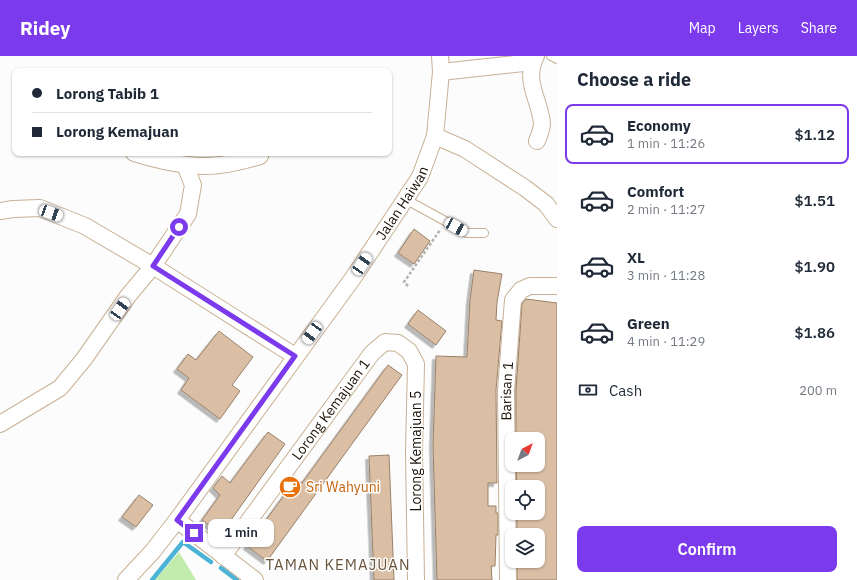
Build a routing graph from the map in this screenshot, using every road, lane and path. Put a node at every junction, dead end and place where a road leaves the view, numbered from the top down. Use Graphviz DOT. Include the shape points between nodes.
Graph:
graph roads {
  1 [pos="551,56"];
  2 [pos="557,58"];
  3 [pos="534,59"];
  4 [pos="440,64"];
  5 [pos="435,136"];
  6 [pos="537,142"];
  7 [pos="147,156"];
  8 [pos="260,156"];
  9 [pos="185,165"];
  10 [pos="405,199"];
  11 [pos="0,211"];
  12 [pos="557,219"];
  13 [pos="446,222"];
  14 [pos="484,233"];
  15 [pos="153,266"];
  16 [pos="408,286"];
  17 [pos="557,286"];
  18 [pos="385,342"];
  19 [pos="295,356"];
  20 [pos="0,424"];
  21 [pos="177,520"];
  22 [pos="223,556"];
  23 [pos="126,580"];
  24 [pos="255,580"];
  25 [pos="416,580"];
  26 [pos="508,580"];
  1 -- 2 [label="lane"];
  3 -- 4 [label="street"];
  3 -- 6 [label="street" via="531,85 542,124"];
  4 -- 5 [label="street, Jalan Haiwan"];
  5 -- 10 [label="street, Jalan Haiwan" via="420,177"];
  5 -- 12 [label="street" via="465,149 525,188 546,204"];
  7 -- 9 [label="street"];
  8 -- 9 [label="street" via="235,163"];
  9 -- 15 [label="street" via="193,185 188,214"];
  10 -- 13 [label="lane"];
  10 -- 19 [label="street, Jalan Haiwan" via="353,278"];
  11 -- 15 [label="street" via="40,208 85,226"];
  13 -- 14 [label="lane" via="467,233"];
  13 -- 16 [label="path" via="404,282"];
  15 -- 19 [label="street"];
  15 -- 20 [label="street" via="128,296 84,360 60,388"];
  17 -- 26 [label="street, Barisan 1" via="530,286 521,290 513,300 506,390"];
  18 -- 22 [label="street, Lorong Kemajuan 1" via="372,353"];
  18 -- 25 [label="street, Lorong Kemajuan 5" via="398,343 409,351 416,364"];
  19 -- 21 [label="street, Jalan Haiwan"];
  21 -- 22 [label="street"];
  21 -- 23 [label="street, Jalan Haiwan"];
  22 -- 24 [label="street"];
}
